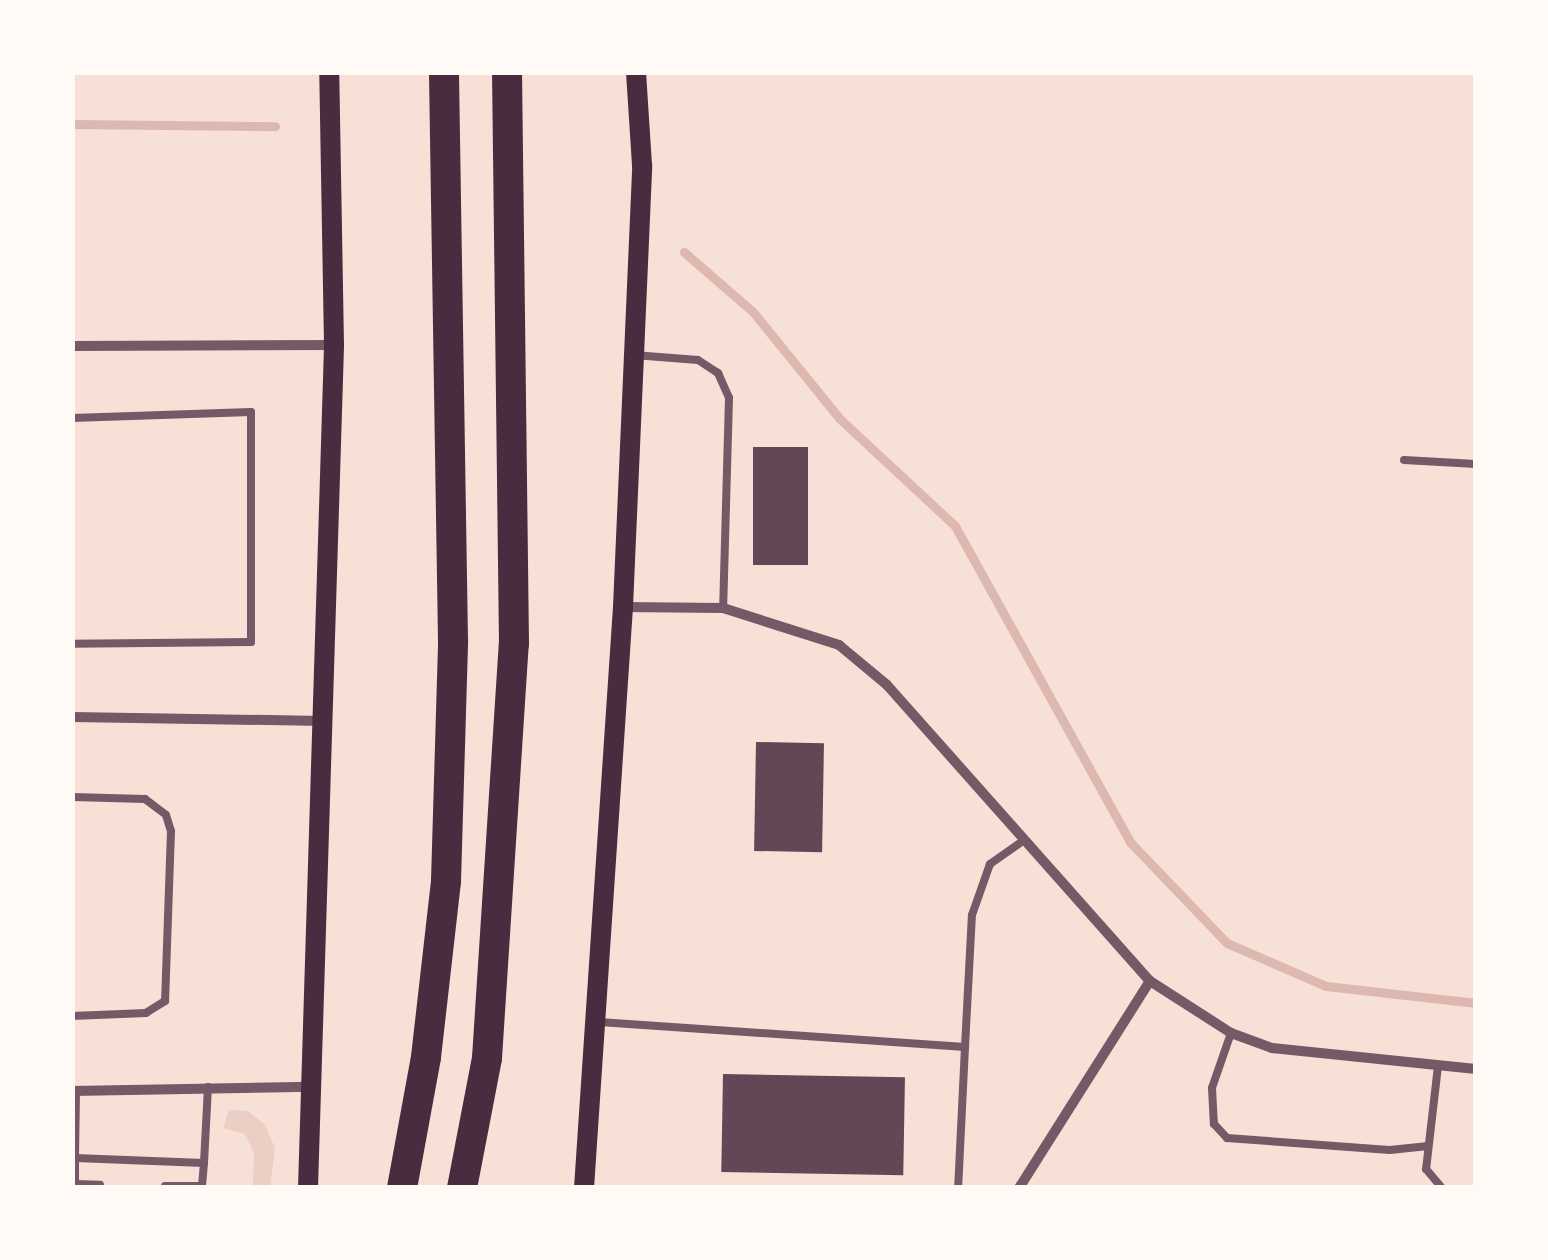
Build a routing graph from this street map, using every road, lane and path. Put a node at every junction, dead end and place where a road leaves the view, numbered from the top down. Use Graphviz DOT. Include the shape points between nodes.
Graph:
graph roads {
  1 [pos="329,72"];
  2 [pos="444,72"];
  3 [pos="508,72"];
  4 [pos="636,72"];
  5 [pos="334,345"];
  6 [pos="72,346"];
  7 [pos="634,355"];
  8 [pos="72,418"];
  9 [pos="1404,460"];
  10 [pos="1476,464"];
  11 [pos="623,607"];
  12 [pos="723,608"];
  13 [pos="72,644"];
  14 [pos="72,717"];
  15 [pos="326,720"];
  16 [pos="72,798"];
  17 [pos="1020,842"];
  18 [pos="1150,981"];
  19 [pos="72,1016"];
  20 [pos="595,1022"];
  21 [pos="1231,1033"];
  22 [pos="965,1047"];
  23 [pos="1438,1066"];
  24 [pos="1476,1070"];
  25 [pos="208,1087"];
  26 [pos="312,1087"];
  27 [pos="74,1092"];
  28 [pos="1426,1146"];
  29 [pos="76,1158"];
  30 [pos="204,1163"];
  31 [pos="100,1185"];
  32 [pos="76,1186"];
  33 [pos="165,1186"];
  34 [pos="202,1187"];
  35 [pos="308,1188"];
  36 [pos="402,1188"];
  37 [pos="462,1188"];
  38 [pos="584,1188"];
  39 [pos="958,1188"];
  40 [pos="1019,1188"];
  41 [pos="1442,1188"];
  1 -- 5 [label="main road"];
  2 -- 36 [label="highway" via="454,641 446,863 426,1057"];
  3 -- 37 [label="highway" via="514,644 487,1058"];
  4 -- 7 [label="main road" via="642,164"];
  5 -- 6 [label="street"];
  5 -- 15 [label="main road"];
  7 -- 11 [label="main road"];
  7 -- 12 [label="lane" via="698,360 718,373 729,398"];
  8 -- 13 [label="lane" via="251,412 251,642"];
  9 -- 10 [label="lane"];
  11 -- 12 [label="street"];
  11 -- 20 [label="main road"];
  12 -- 17 [label="street" via="839,644 887,685"];
  14 -- 15 [label="street"];
  15 -- 26 [label="main road"];
  16 -- 19 [label="lane" via="145,799 166,815 171,831 165,1001 146,1014"];
  17 -- 18 [label="street"];
  17 -- 22 [label="lane" via="990,864 972,915"];
  18 -- 21 [label="street"];
  18 -- 40 [label="street"];
  20 -- 22 [label="lane"];
  20 -- 38 [label="main road"];
  21 -- 23 [label="street" via="1272,1048"];
  21 -- 28 [label="lane" via="1212,1088 1214,1124 1227,1138 1390,1150"];
  22 -- 39 [label="lane"];
  23 -- 24 [label="street"];
  23 -- 28 [label="lane"];
  25 -- 26 [label="street"];
  25 -- 27 [label="street"];
  25 -- 30 [label="lane"];
  26 -- 35 [label="main road"];
  27 -- 29 [label="lane"];
  28 -- 41 [label="lane" via="1426,1169"];
  29 -- 30 [label="lane"];
  29 -- 32 [label="lane"];
  30 -- 34 [label="lane"];
  31 -- 32 [label="lane"];
  33 -- 34 [label="lane"];
}
